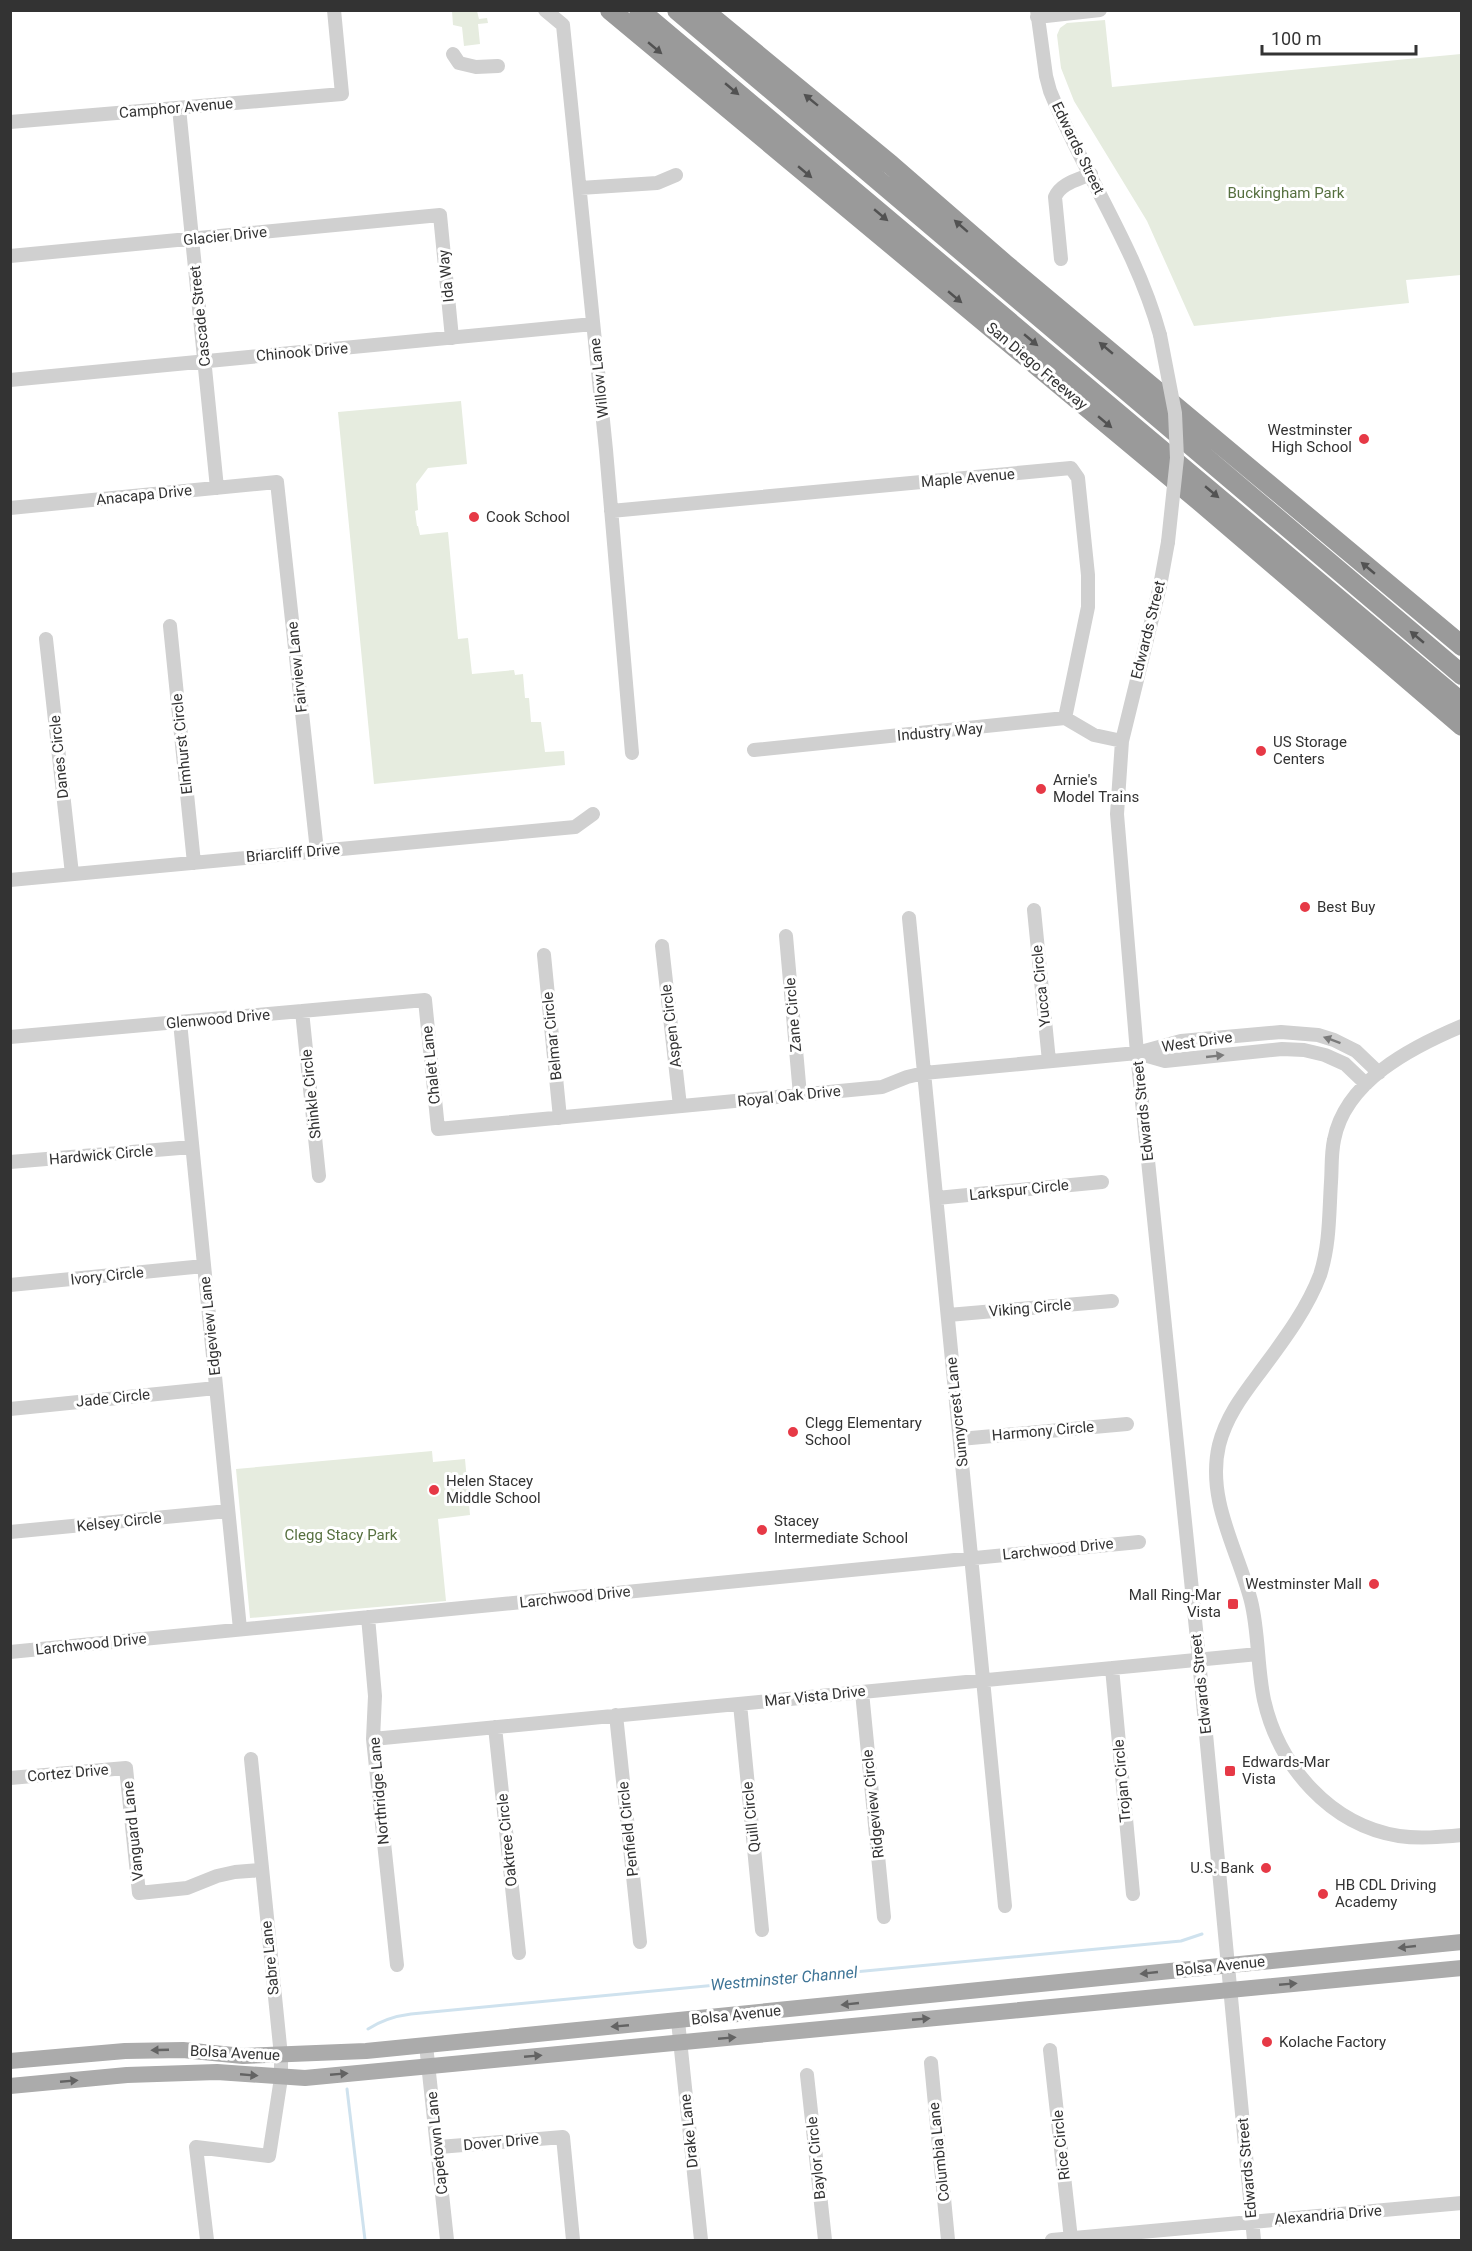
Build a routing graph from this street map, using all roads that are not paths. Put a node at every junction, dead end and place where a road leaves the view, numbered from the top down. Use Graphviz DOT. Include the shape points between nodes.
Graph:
graph roads {
  1 [pos="334,10"];
  2 [pos="545,10"];
  3 [pos="610,10"];
  4 [pos="639,10"];
  5 [pos="677,10"];
  6 [pos="703,10"];
  7 [pos="1100,10"];
  8 [pos="1037,14"];
  9 [pos="453,54"];
  10 [pos="498,66"];
  11 [pos="179,108"];
  12 [pos="10,122"];
  13 [pos="1091,174"];
  14 [pos="676,175"];
  15 [pos="579,188"];
  16 [pos="440,215"];
  17 [pos="192,239"];
  18 [pos="10,256"];
  19 [pos="1061,258"];
  20 [pos="593,324"];
  21 [pos="452,338"];
  22 [pos="204,361"];
  23 [pos="10,380"];
  24 [pos="277,482"];
  25 [pos="217,488"];
  26 [pos="10,508"];
  27 [pos="611,511"];
  28 [pos="170,626"];
  29 [pos="46,639"];
  30 [pos="1461,646"];
  31 [pos="1461,675"];
  32 [pos="1461,703"];
  33 [pos="1065,718"];
  34 [pos="1461,726"];
  35 [pos="1122,741"];
  36 [pos="754,750"];
  37 [pos="632,753"];
  38 [pos="593,814"];
  39 [pos="317,851"];
  40 [pos="194,863"];
  41 [pos="72,874"];
  42 [pos="10,880"];
  43 [pos="1034,910"];
  44 [pos="909,918"];
  45 [pos="786,936"];
  46 [pos="662,946"];
  47 [pos="544,955"];
  48 [pos="424,1000"];
  49 [pos="302,1011"];
  50 [pos="180,1022"];
  51 [pos="1461,1026"];
  52 [pos="10,1037"];
  53 [pos="1137,1053"];
  54 [pos="1049,1061"];
  55 [pos="924,1073"];
  56 [pos="1379,1073"];
  57 [pos="1366,1084"];
  58 [pos="800,1095"];
  59 [pos="680,1106"];
  60 [pos="560,1118"];
  61 [pos="438,1129"];
  62 [pos="192,1147"];
  63 [pos="10,1162"];
  64 [pos="319,1176"];
  65 [pos="1102,1182"];
  66 [pos="936,1198"];
  67 [pos="204,1266"];
  68 [pos="10,1285"];
  69 [pos="1112,1301"];
  70 [pos="948,1315"];
  71 [pos="216,1388"];
  72 [pos="10,1409"];
  73 [pos="1126,1424"];
  74 [pos="960,1439"];
  75 [pos="228,1511"];
  76 [pos="10,1532"];
  77 [pos="1139,1542"];
  78 [pos="971,1558"];
  79 [pos="368,1617"];
  80 [pos="240,1629"];
  81 [pos="10,1652"];
  82 [pos="1258,1654"];
  83 [pos="1198,1659"];
  84 [pos="1112,1668"];
  85 [pos="983,1680"];
  86 [pos="862,1692"];
  87 [pos="740,1704"];
  88 [pos="616,1715"];
  89 [pos="495,1727"];
  90 [pos="373,1739"];
  91 [pos="251,1759"];
  92 [pos="126,1768"];
  93 [pos="10,1778"];
  94 [pos="1461,1835"];
  95 [pos="261,1870"];
  96 [pos="1133,1894"];
  97 [pos="1005,1906"];
  98 [pos="884,1917"];
  99 [pos="762,1930"];
  100 [pos="640,1942"];
  101 [pos="1461,1942"];
  102 [pos="519,1953"];
  103 [pos="397,1965"];
  104 [pos="1228,1965"];
  105 [pos="1461,1968"];
  106 [pos="1230,1989"];
  107 [pos="678,2021"];
  108 [pos="680,2042"];
  109 [pos="426,2045"];
  110 [pos="1050,2050"];
  111 [pos="281,2056"];
  112 [pos="10,2061"];
  113 [pos="931,2063"];
  114 [pos="429,2066"];
  115 [pos="807,2075"];
  116 [pos="281,2078"];
  117 [pos="10,2086"];
  118 [pos="439,2147"];
  119 [pos="1461,2203"];
  120 [pos="1252,2222"];
  121 [pos="1071,2239"];
  122 [pos="207,2241"];
  123 [pos="447,2241"];
  124 [pos="573,2241"];
  125 [pos="701,2241"];
  126 [pos="825,2241"];
  127 [pos="948,2241"];
  128 [pos="1052,2241"];
  129 [pos="1254,2241"];
  1 -- 11 [label="street, Camphor Avenue" via="342,94"];
  2 -- 15 [label="street, Willow Lane" via="563,25"];
  3 -- 34 [label="highway, San Diego Freeway, one-way" via="1203,504"];
  4 -- 32 [label="highway, one-way"];
  31 -- 5 [label="highway, one-way"];
  30 -- 6 [label="highway, one-way"];
  7 -- 8 [label="street"];
  8 -- 13 [label="street, Edwards Street" via="1050,91"];
  9 -- 10 [label="street" via="459,63"];
  11 -- 12 [label="street, Camphor Avenue"];
  11 -- 17 [label="street, Cascade Street"];
  13 -- 19 [label="street" via="1063,186 1055,197"];
  13 -- 35 [label="street, Edwards Street, bridge" via="1152,305 1175,413 1177,458 1168,542"];
  14 -- 15 [label="street" via="657,183"];
  15 -- 20 [label="street, Willow Lane"];
  16 -- 17 [label="street, Glacier Drive"];
  16 -- 21 [label="street, Ida Way"];
  17 -- 18 [label="street, Glacier Drive"];
  17 -- 22 [label="street, Cascade Street"];
  20 -- 21 [label="street, Chinook Drive"];
  20 -- 27 [label="street, Willow Lane"];
  21 -- 22 [label="street, Chinook Drive"];
  22 -- 23 [label="street, Chinook Drive"];
  22 -- 25 [label="street, Cascade Street"];
  24 -- 25 [label="street, Anacapa Drive"];
  24 -- 39 [label="street, Fairview Lane"];
  25 -- 26 [label="street, Anacapa Drive"];
  27 -- 33 [label="street, Maple Avenue" via="1071,468 1078,478 1088,607"];
  27 -- 37 [label="street, Willow Lane"];
  28 -- 40 [label="street, Elmhurst Circle"];
  29 -- 41 [label="street, Danes Circle"];
  33 -- 35 [label="street" via="1094,735"];
  33 -- 36 [label="street, Industry Way"];
  35 -- 53 [label="street, Edwards Street" via="1117,814"];
  38 -- 39 [label="street, Briarcliff Drive" via="575,826"];
  39 -- 40 [label="street, Briarcliff Drive"];
  40 -- 41 [label="street, Briarcliff Drive"];
  41 -- 42 [label="street, Briarcliff Drive"];
  43 -- 54 [label="street, Yucca Circle"];
  44 -- 55 [label="street, Sunnycrest Lane"];
  45 -- 58 [label="street, Zane Circle"];
  46 -- 59 [label="street, Aspen Circle"];
  47 -- 60 [label="street, Belmar Circle"];
  48 -- 49 [label="street, Glenwood Drive"];
  48 -- 61 [label="street, Chalet Lane"];
  49 -- 50 [label="street, Glenwood Drive"];
  49 -- 64 [label="street, Shinkle Circle"];
  50 -- 52 [label="street, Glenwood Drive"];
  50 -- 62 [label="street, Edgeview Lane"];
  51 -- 56 [label="street" via="1416,1048"];
  53 -- 54 [label="street, Royal Oak Drive"];
  56 -- 53 [label="street, West Drive, one-way" via="1356,1051 1334,1040 1301,1033 1181,1041"];
  53 -- 57 [label="street, West Drive, one-way" via="1166,1061 1304,1050 1345,1064"];
  53 -- 83 [label="street, Edwards Street"];
  54 -- 55 [label="street, Royal Oak Drive"];
  55 -- 58 [label="street, Royal Oak Drive" via="882,1087"];
  55 -- 66 [label="street, Sunnycrest Lane"];
  56 -- 57 [label="street"];
  57 -- 82 [label="street" via="1345,1112 1334,1139 1330,1222 1319,1276 1295,1321 1236,1405 1219,1447 1218,1500 1251,1601"];
  58 -- 59 [label="street, Royal Oak Drive"];
  59 -- 60 [label="street, Royal Oak Drive"];
  60 -- 61 [label="street, Royal Oak Drive"];
  62 -- 63 [label="street, Hardwick Circle"];
  62 -- 67 [label="street, Edgeview Lane"];
  65 -- 66 [label="street, Larkspur Circle"];
  66 -- 70 [label="street, Sunnycrest Lane"];
  67 -- 68 [label="street, Ivory Circle"];
  67 -- 71 [label="street, Edgeview Lane"];
  69 -- 70 [label="street, Viking Circle"];
  70 -- 74 [label="street, Sunnycrest Lane"];
  71 -- 72 [label="street, Jade Circle"];
  71 -- 75 [label="street, Edgeview Lane"];
  73 -- 74 [label="street, Harmony Circle"];
  74 -- 78 [label="street, Sunnycrest Lane"];
  75 -- 76 [label="street, Kelsey Circle"];
  75 -- 80 [label="street, Edgeview Lane"];
  77 -- 78 [label="street, Larchwood Drive"];
  78 -- 79 [label="street, Larchwood Drive"];
  78 -- 85 [label="street, Sunnycrest Lane"];
  79 -- 80 [label="street, Larchwood Drive"];
  79 -- 90 [label="street, Northridge Lane" via="375,1696"];
  80 -- 81 [label="street, Larchwood Drive"];
  82 -- 83 [label="street, Mar Vista Drive"];
  82 -- 94 [label="street" via="1264,1699 1286,1758 1320,1797 1347,1818 1388,1834 1409,1838"];
  83 -- 84 [label="street, Mar Vista Drive"];
  83 -- 104 [label="street, Edwards Street"];
  84 -- 85 [label="street, Mar Vista Drive"];
  84 -- 96 [label="street, Trojan Circle"];
  85 -- 86 [label="street, Mar Vista Drive"];
  85 -- 97 [label="street, Sunnycrest Lane"];
  86 -- 87 [label="street, Mar Vista Drive"];
  86 -- 98 [label="street, Ridgeview Circle"];
  87 -- 88 [label="street, Mar Vista Drive"];
  87 -- 99 [label="street, Quill Circle"];
  88 -- 89 [label="street, Mar Vista Drive"];
  88 -- 100 [label="street, Penfield Circle"];
  89 -- 90 [label="street, Mar Vista Drive"];
  89 -- 102 [label="street, Oaktree Circle"];
  90 -- 103 [label="street, Northridge Lane"];
  91 -- 95 [label="street, Sabre Lane"];
  92 -- 93 [label="street, Cortez Drive"];
  92 -- 95 [label="street, Vanguard Lane" via="139,1893 179,1890 235,1872"];
  95 -- 111 [label="street, Sabre Lane"];
  101 -- 104 [label="main road, Bolsa Avenue, one-way"];
  104 -- 106 [label="street, Edwards Street"];
  104 -- 107 [label="main road, Bolsa Avenue, one-way"];
  106 -- 105 [label="main road, Bolsa Avenue, one-way"];
  108 -- 106 [label="main road, Bolsa Avenue, one-way"];
  106 -- 120 [label="street, Edwards Street"];
  107 -- 108 [label="street, Drake Lane"];
  107 -- 109 [label="main road, Bolsa Avenue, one-way"];
  114 -- 108 [label="main road, Bolsa Avenue, one-way"];
  108 -- 125 [label="street, Drake Lane"];
  109 -- 111 [label="main road, Bolsa Avenue"];
  109 -- 114 [label="street, Capetown Lane"];
  110 -- 121 [label="street, Rice Circle"];
  111 -- 112 [label="main road, Bolsa Avenue, one-way" via="168,2050"];
  111 -- 116 [label="street, Sabre Lane"];
  113 -- 127 [label="street, Columbia Lane"];
  116 -- 114 [label="main road, Bolsa Avenue, one-way"];
  114 -- 118 [label="street, Capetown Lane"];
  115 -- 126 [label="street, Baylor Circle"];
  117 -- 116 [label="main road, Bolsa Avenue, one-way" via="127,2075 216,2072"];
  116 -- 122 [label="street, Sabre Lane" via="269,2156 196,2147"];
  118 -- 123 [label="street, Capetown Lane"];
  118 -- 124 [label="street, Dover Drive" via="562,2137"];
  119 -- 120 [label="street, Alexandria Drive"];
  120 -- 121 [label="street, Alexandria Drive"];
  120 -- 129 [label="street, Edwards Street"];
  121 -- 128 [label="street, Alexandria Drive"];
}
